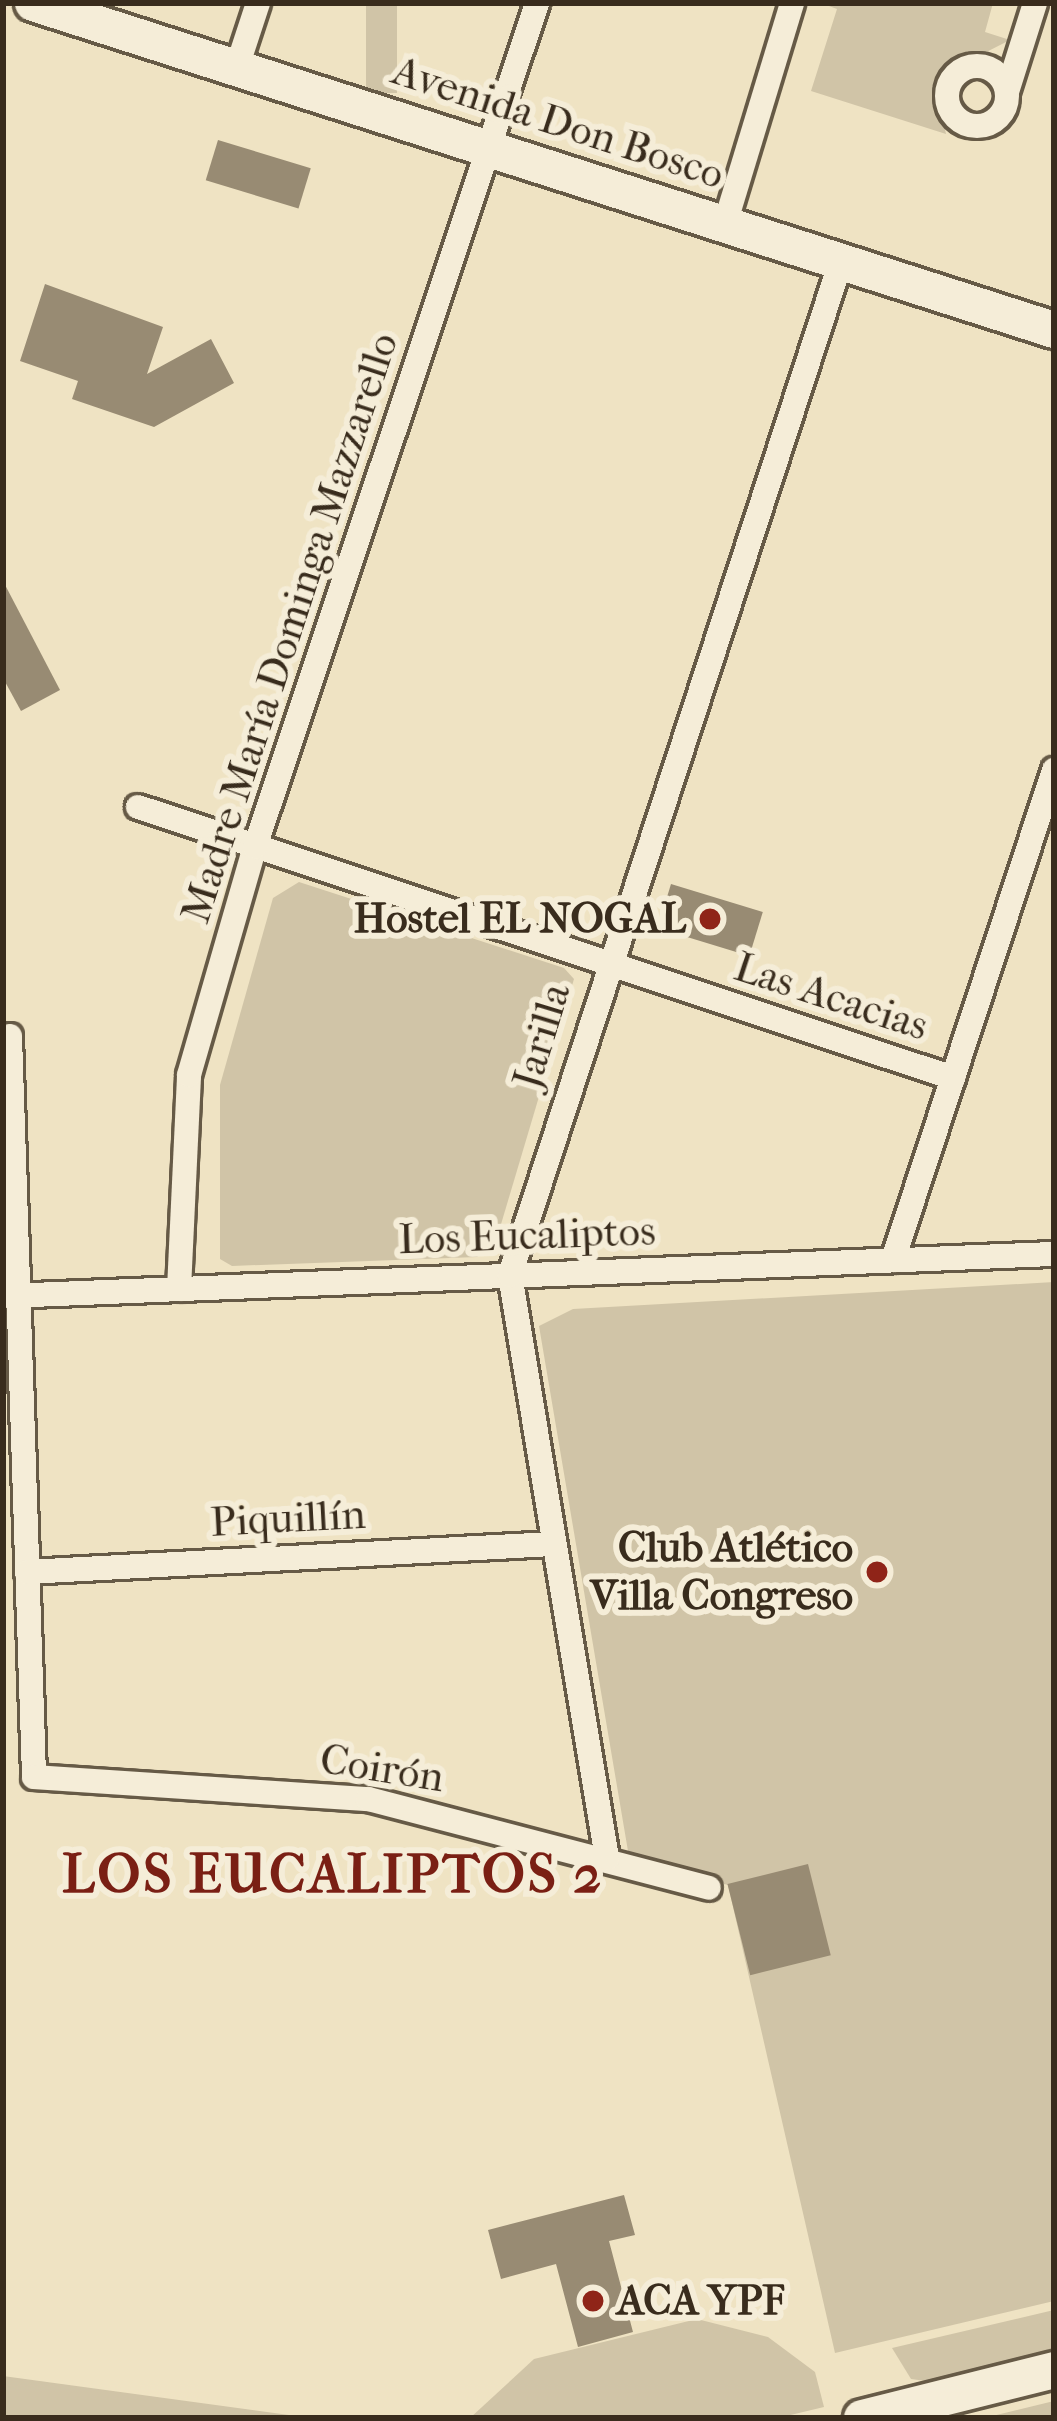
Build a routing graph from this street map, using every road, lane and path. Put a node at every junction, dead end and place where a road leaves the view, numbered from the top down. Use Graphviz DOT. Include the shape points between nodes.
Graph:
graph roads {
  1 [pos="33,3"];
  2 [pos="258,3"];
  3 [pos="537,3"];
  4 [pos="792,3"];
  5 [pos="1035,3"];
  6 [pos="237,68"];
  7 [pos="1007,92"];
  8 [pos="490,148"];
  9 [pos="725,224"];
  10 [pos="841,261"];
  11 [pos="1054,330"];
  12 [pos="1054,770"];
  13 [pos="138,806"];
  14 [pos="255,847"];
  15 [pos="604,967"];
  16 [pos="10,1036"];
  17 [pos="953,1078"];
  18 [pos="1054,1254"];
  19 [pos="893,1260"];
  20 [pos="510,1275"];
  21 [pos="179,1289"];
  22 [pos="11,1295"];
  23 [pos="553,1544"];
  24 [pos="27,1572"];
  25 [pos="607,1858"];
  26 [pos="710,1888"];
  27 [pos="1054,2371"];
  28 [pos="862,2418"];
  1 -- 6 [label="main road, Avenida Don Bosco"];
  2 -- 6 [label="street"];
  3 -- 8 [label="street, Madre María Dominga Mazzarello"];
  4 -- 9 [label="street"];
  5 -- 7 [label="street"];
  6 -- 8 [label="main road, Avenida Don Bosco"];
  8 -- 9 [label="main road, Avenida Don Bosco"];
  8 -- 14 [label="street, Madre María Dominga Mazzarello"];
  9 -- 10 [label="main road, Avenida Don Bosco"];
  10 -- 11 [label="main road, Avenida Don Bosco"];
  10 -- 15 [label="street, Jarilla"];
  12 -- 17 [label="street"];
  13 -- 14 [label="street, Las Acacias"];
  14 -- 15 [label="street, Las Acacias"];
  14 -- 21 [label="street, Madre María Dominga Mazzarello" via="188,1075"];
  15 -- 17 [label="street, Las Acacias"];
  15 -- 20 [label="street, Jarilla"];
  16 -- 22 [label="street"];
  17 -- 19 [label="street"];
  18 -- 19 [label="street, Los Eucaliptos"];
  19 -- 20 [label="street, Los Eucaliptos"];
  20 -- 21 [label="street, Los Eucaliptos"];
  20 -- 23 [label="street, Jarilla"];
  21 -- 22 [label="street, Los Eucaliptos"];
  22 -- 24 [label="street"];
  23 -- 24 [label="street, Piquillín"];
  23 -- 25 [label="street, Jarilla"];
  24 -- 25 [label="street, Coirón" via="34,1777 368,1799"];
  25 -- 26 [label="street, Coirón"];
  27 -- 28 [label="main road"];
}
